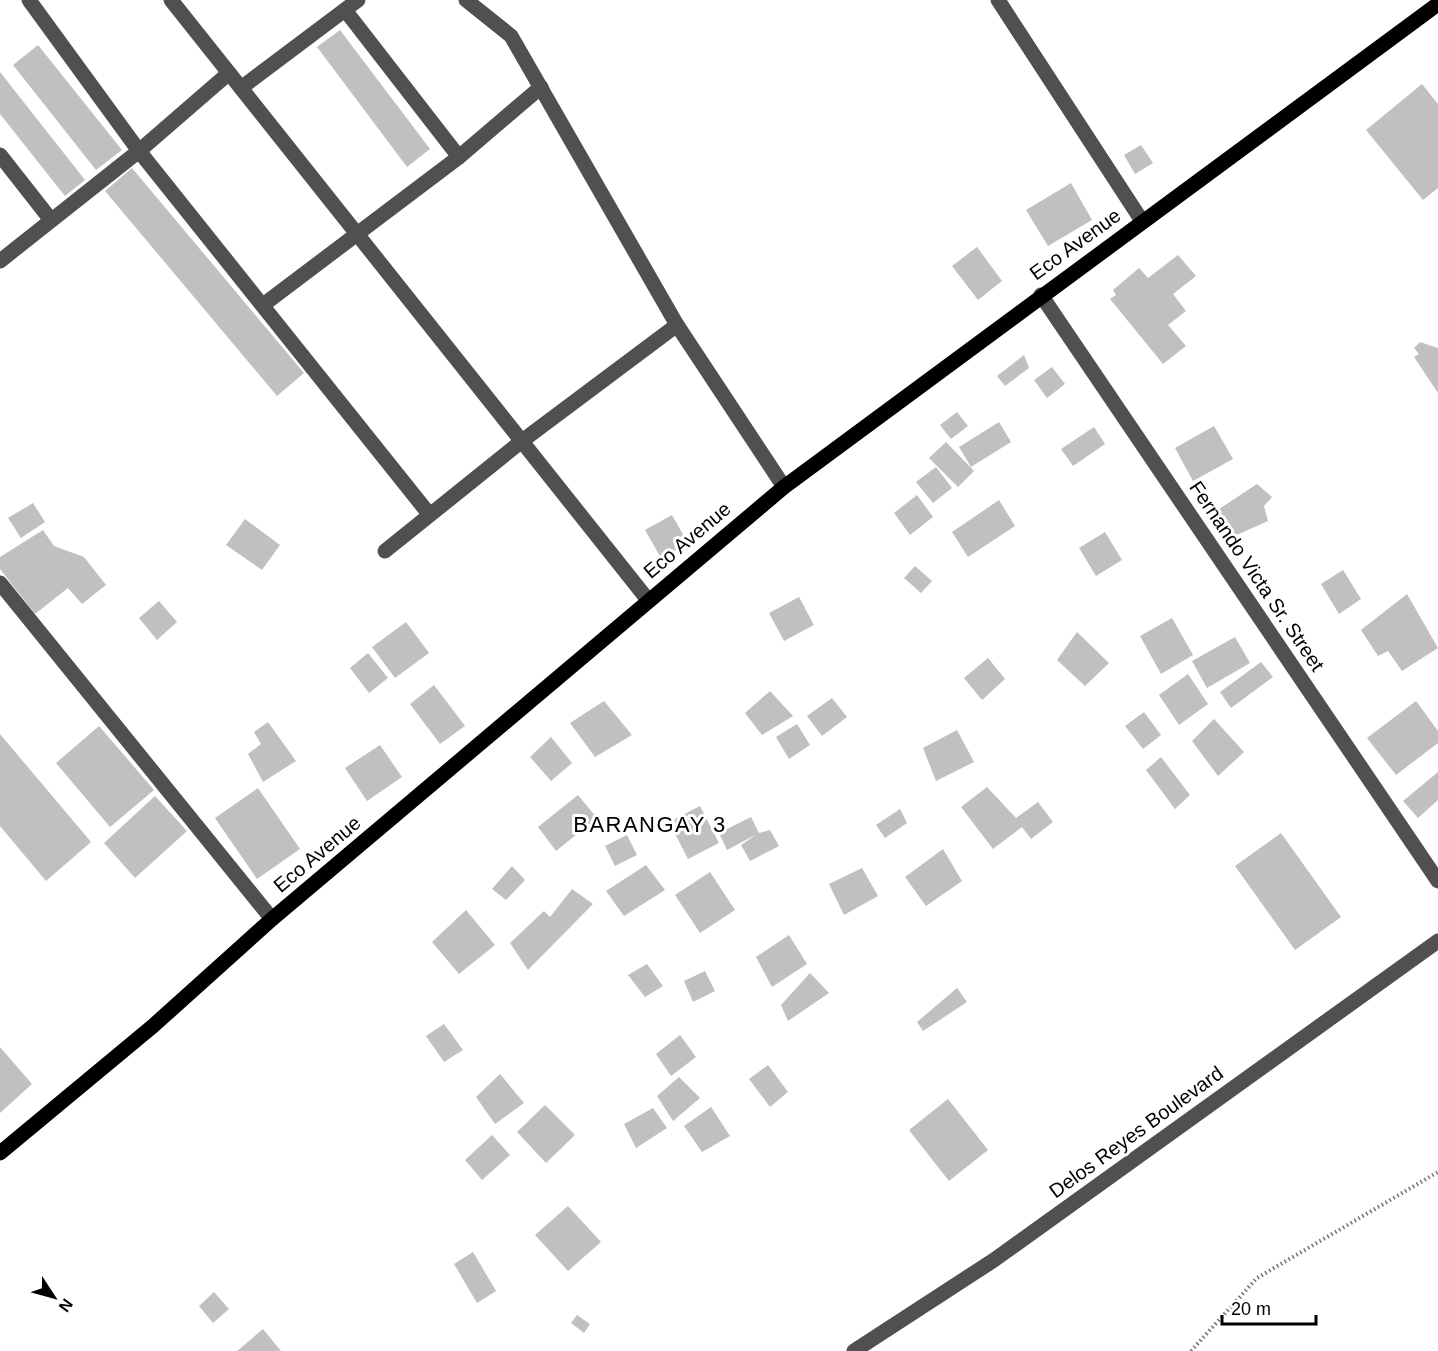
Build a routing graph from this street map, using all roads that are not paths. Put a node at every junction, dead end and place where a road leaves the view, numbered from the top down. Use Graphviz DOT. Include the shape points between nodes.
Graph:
graph roads {
  1 [pos="29,0"];
  2 [pos="358,0"];
  3 [pos="466,0"];
  4 [pos="998,0"];
  5 [pos="173,1"];
  6 [pos="1438,4"];
  7 [pos="345,10"];
  8 [pos="229,73"];
  9 [pos="541,87"];
  10 [pos="241,88"];
  11 [pos="140,151"];
  12 [pos="0,155"];
  13 [pos="459,157"];
  14 [pos="51,220"];
  15 [pos="1142,221"];
  16 [pos="357,235"];
  17 [pos="0,261"];
  18 [pos="1041,295"];
  19 [pos="263,305"];
  20 [pos="677,325"];
  21 [pos="522,441"];
  22 [pos="784,487"];
  23 [pos="429,514"];
  24 [pos="385,551"];
  25 [pos="0,583"];
  26 [pos="648,600"];
  27 [pos="1438,881"];
  28 [pos="272,919"];
  29 [pos="1438,941"];
  30 [pos="0,1153"];
  31 [pos="854,1351"];
  1 -- 11 [label="street"];
  2 -- 7 [label="street"];
  3 -- 9 [label="street" via="511,36"];
  4 -- 15 [label="street"];
  5 -- 8 [label="street"];
  6 -- 15 [label="main road, Eco Avenue"];
  7 -- 10 [label="street"];
  7 -- 13 [label="street"];
  8 -- 10 [label="street"];
  8 -- 11 [label="street"];
  9 -- 13 [label="street"];
  9 -- 20 [label="street"];
  10 -- 16 [label="street"];
  11 -- 14 [label="street"];
  11 -- 19 [label="street"];
  12 -- 14 [label="street"];
  13 -- 16 [label="street"];
  14 -- 17 [label="street"];
  15 -- 18 [label="main road, Eco Avenue"];
  16 -- 19 [label="street"];
  16 -- 21 [label="street"];
  18 -- 22 [label="main road, Eco Avenue"];
  18 -- 27 [label="street, Fernando Victa Sr. Street"];
  19 -- 23 [label="street"];
  20 -- 21 [label="street"];
  20 -- 22 [label="street"];
  21 -- 23 [label="street"];
  21 -- 26 [label="street"];
  22 -- 26 [label="main road, Eco Avenue"];
  23 -- 24 [label="street"];
  25 -- 28 [label="street"];
  26 -- 28 [label="main road, Eco Avenue"];
  28 -- 30 [label="main road, Eco Avenue" via="153,1026"];
  29 -- 31 [label="street, Delos Reyes Boulevard" via="994,1260"];
}
